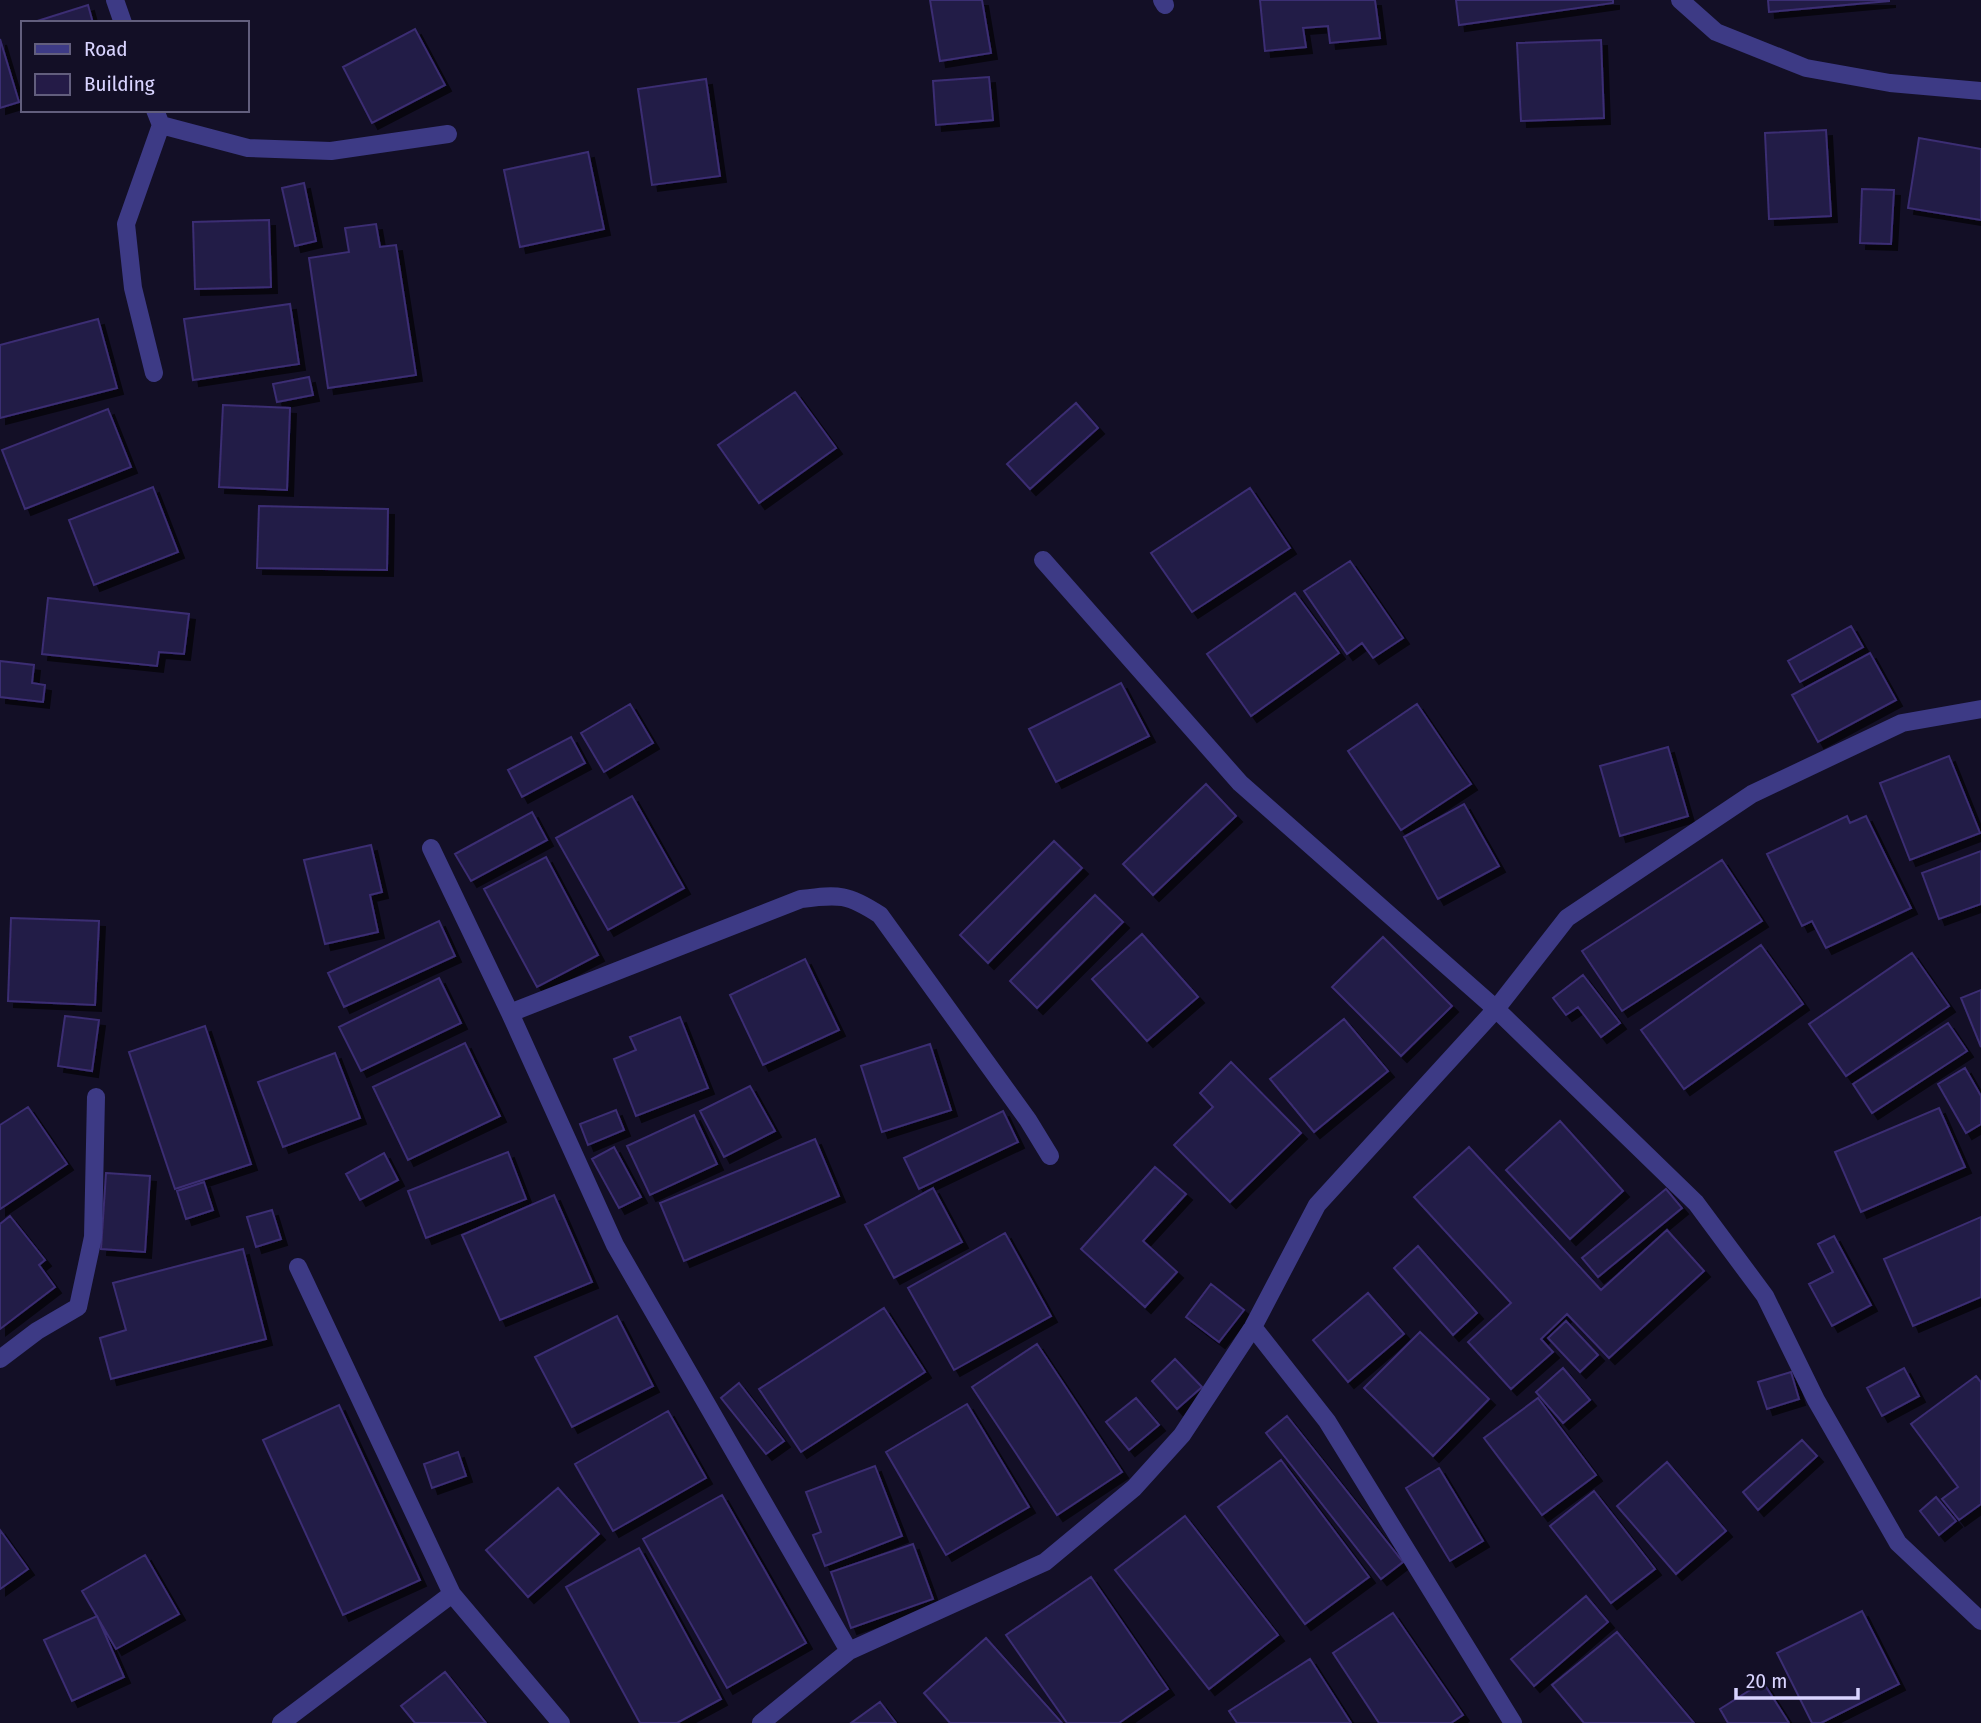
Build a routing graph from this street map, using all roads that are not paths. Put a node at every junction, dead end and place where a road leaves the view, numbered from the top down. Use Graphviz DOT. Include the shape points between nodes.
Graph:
graph roads {
  1 [pos="115,0"];
  2 [pos="1680,0"];
  3 [pos="122,21"];
  4 [pos="1981,91"];
  5 [pos="158,118"];
  6 [pos="448,134"];
  7 [pos="154,373"];
  8 [pos="1043,560"];
  9 [pos="1981,709"];
  10 [pos="430,848"];
  11 [pos="1496,1009"];
  12 [pos="510,1013"];
  13 [pos="96,1097"];
  14 [pos="1050,1156"];
  15 [pos="298,1267"];
  16 [pos="1253,1327"];
  17 [pos="0,1359"];
  18 [pos="452,1594"];
  19 [pos="1981,1621"];
  20 [pos="849,1651"];
  21 [pos="281,1723"];
  22 [pos="561,1723"];
  23 [pos="761,1723"];
  24 [pos="1513,1723"];
  1 -- 3 [label="street"];
  2 -- 4 [label="street" via="1716,32 1806,68 1890,83"];
  5 -- 6 [label="street" via="248,148 331,151"];
  5 -- 7 [label="street" via="126,223 133,288"];
  8 -- 11 [label="street" via="1240,783"];
  9 -- 11 [label="street" via="1902,723 1752,794 1567,918"];
  10 -- 12 [label="street"];
  11 -- 16 [label="street" via="1317,1205"];
  11 -- 19 [label="street" via="1696,1203 1765,1296 1816,1400 1898,1543"];
  12 -- 14 [label="street" via="801,899 835,895 858,900 880,915"];
  12 -- 20 [label="street" via="615,1245"];
  13 -- 17 [label="street" via="93,1237 78,1307"];
  15 -- 18 [label="street"];
  16 -- 20 [label="street" via="1182,1435 1134,1488 1045,1562"];
  16 -- 24 [label="street" via="1327,1421"];
  18 -- 21 [label="street"];
  18 -- 22 [label="street"];
  20 -- 23 [label="street"];
}
